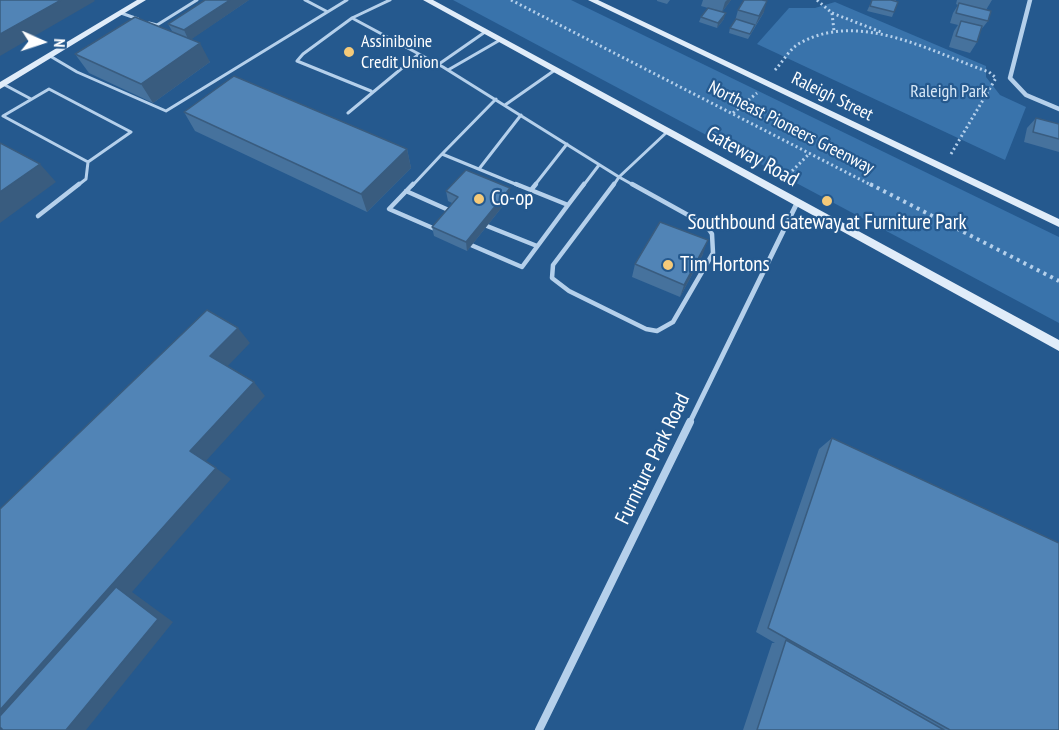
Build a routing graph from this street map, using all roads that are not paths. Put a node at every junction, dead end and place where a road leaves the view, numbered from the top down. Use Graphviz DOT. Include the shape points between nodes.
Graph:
graph roads {
  1 [pos="197,0"];
  2 [pos="305,0"];
  3 [pos="347,0"];
  4 [pos="390,0"];
  5 [pos="427,0"];
  6 [pos="592,0"];
  7 [pos="1030,0"];
  8 [pos="136,1"];
  9 [pos="326,11"];
  10 [pos="121,13"];
  11 [pos="352,18"];
  12 [pos="485,32"];
  13 [pos="500,40"];
  14 [pos="419,54"];
  15 [pos="50,56"];
  16 [pos="439,64"];
  17 [pos="83,65"];
  18 [pos="448,70"];
  19 [pos="555,70"];
  20 [pos="74,71"];
  21 [pos="1,85"];
  22 [pos="371,92"];
  23 [pos="31,99"];
  24 [pos="496,99"];
  25 [pos="505,105"];
  26 [pos="1059,109"];
  27 [pos="348,113"];
  28 [pos="521,115"];
  29 [pos="667,132"];
  30 [pos="567,144"];
  31 [pos="442,154"];
  32 [pos="88,162"];
  33 [pos="599,165"];
  34 [pos="479,169"];
  35 [pos="619,177"];
  36 [pos="531,190"];
  37 [pos="406,191"];
  38 [pos="797,203"];
  39 [pos="568,205"];
  40 [pos="454,212"];
  41 [pos="38,216"];
  42 [pos="1059,224"];
  43 [pos="487,226"];
  44 [pos="438,231"];
  45 [pos="471,245"];
  46 [pos="537,246"];
  47 [pos="1059,346"];
  48 [pos="539,730"];
  1 -- 10 [label="lane" via="157,25"];
  2 -- 9 [label="lane"];
  3 -- 9 [label="lane"];
  4 -- 11 [label="lane"];
  5 -- 12 [label="main road, Gateway Road"];
  6 -- 42 [label="main road, Raleigh Street"];
  7 -- 26 [label="street" via="1010,78 1026,95"];
  8 -- 10 [label="main road"];
  9 -- 20 [label="lane" via="166,111"];
  10 -- 15 [label="main road"];
  11 -- 14 [label="lane"];
  11 -- 22 [label="lane" via="297,62"];
  12 -- 13 [label="main road, Gateway Road"];
  12 -- 16 [label="lane"];
  13 -- 18 [label="lane"];
  13 -- 19 [label="main road, Gateway Road"];
  14 -- 16 [label="lane"];
  14 -- 22 [label="lane"];
  15 -- 20 [label="lane"];
  15 -- 21 [label="main road"];
  16 -- 18 [label="lane"];
  17 -- 20 [label="lane"];
  18 -- 24 [label="lane"];
  19 -- 25 [label="lane"];
  19 -- 29 [label="main road, Gateway Road"];
  21 -- 23 [label="lane"];
  22 -- 27 [label="lane"];
  23 -- 32 [label="lane" via="3,116"];
  23 -- 32 [label="lane" via="49,89 131,132"];
  24 -- 25 [label="lane"];
  24 -- 31 [label="lane"];
  25 -- 28 [label="lane"];
  28 -- 30 [label="lane"];
  28 -- 34 [label="lane"];
  29 -- 35 [label="lane"];
  29 -- 38 [label="main road, Gateway Road"];
  30 -- 33 [label="lane"];
  30 -- 36 [label="lane"];
  31 -- 34 [label="lane"];
  31 -- 37 [label="lane"];
  32 -- 41 [label="lane" via="86,179"];
  33 -- 35 [label="lane"];
  33 -- 39 [label="lane"];
  34 -- 36 [label="lane"];
  35 -- 35 [label="lane" via="553,265 552,278 569,291 657,331 673,322 713,253 712,234 696,218"];
  36 -- 39 [label="lane"];
  37 -- 40 [label="lane"];
  37 -- 44 [label="lane" via="389,209"];
  38 -- 47 [label="main road, Gateway Road"];
  38 -- 48 [label="street, Furniture Park Road"];
  39 -- 46 [label="lane"];
  43 -- 46 [label="lane"];
  45 -- 46 [label="lane" via="522,267"];
}
